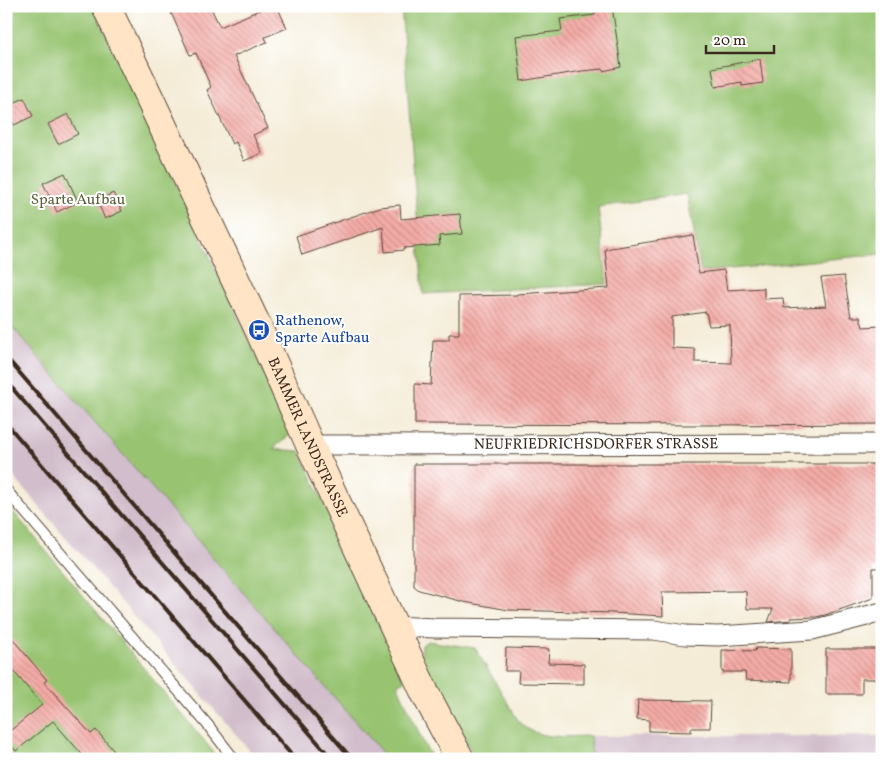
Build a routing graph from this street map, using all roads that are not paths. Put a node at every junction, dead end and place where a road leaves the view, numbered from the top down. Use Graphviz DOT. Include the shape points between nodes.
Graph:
graph roads {
  1 [pos="106,6"];
  2 [pos="882,444"];
  3 [pos="310,445"];
  4 [pos="6,490"];
  5 [pos="882,612"];
  6 [pos="394,626"];
  7 [pos="234,759"];
  8 [pos="460,759"];
  1 -- 3 [label="main road, BAMMER LANDSTRASSE"];
  2 -- 3 [label="street, NEUFRIEDRICHSDORFER STRASSE"];
  3 -- 6 [label="main road, BAMMER LANDSTRASSE"];
  4 -- 7 [label="lane" via="208,724"];
  5 -- 6 [label="street" via="812,630 718,636 654,630"];
  6 -- 8 [label="main road, BAMMER LANDSTRASSE"];
}
